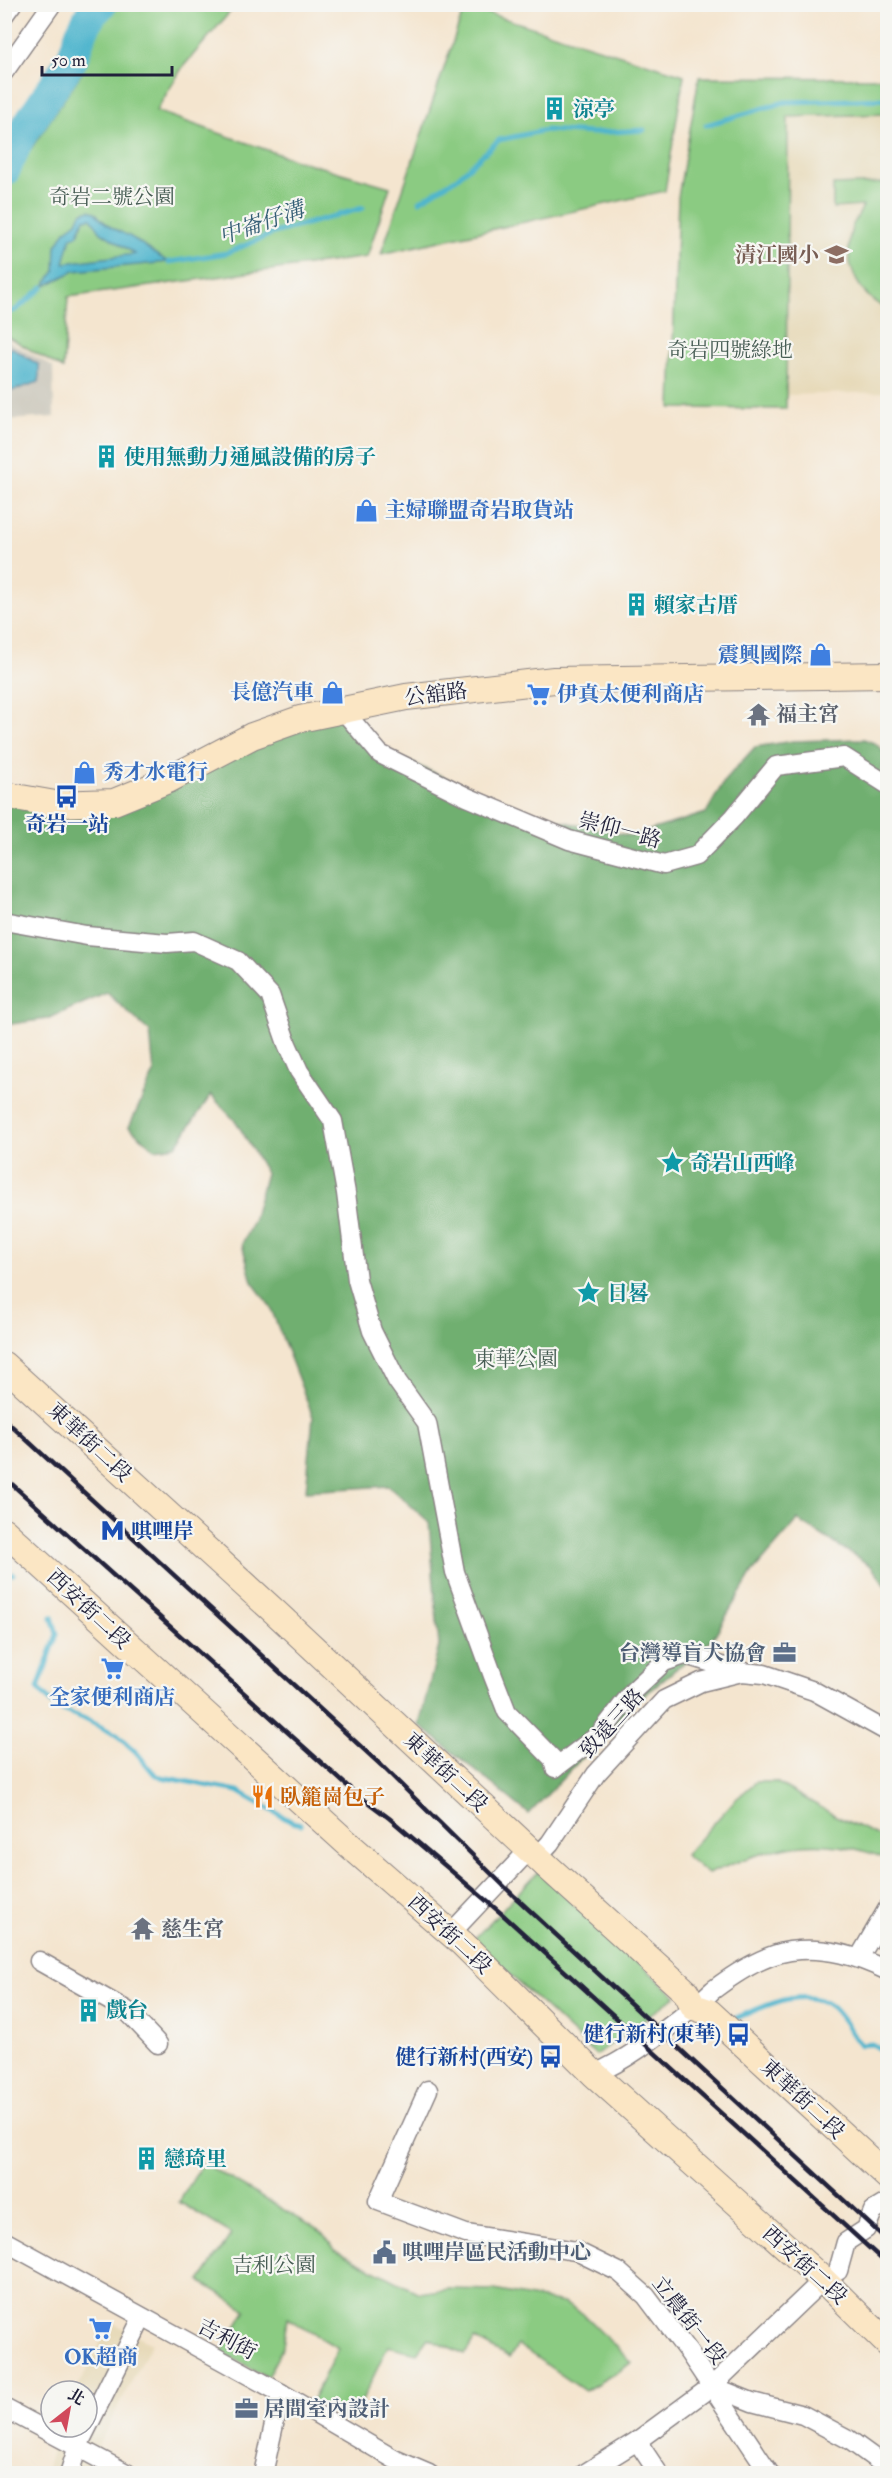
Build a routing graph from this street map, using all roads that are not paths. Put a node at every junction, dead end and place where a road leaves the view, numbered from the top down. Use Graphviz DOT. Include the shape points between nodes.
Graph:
graph roads {
  1 [pos="12,4"];
  2 [pos="52,4"];
  3 [pos="4,15"];
  4 [pos="4,72"];
  5 [pos="888,675"];
  6 [pos="342,709"];
  7 [pos="888,785"];
  8 [pos="4,795"];
  9 [pos="4,921"];
  10 [pos="4,1365"];
  11 [pos="4,1531"];
  12 [pos="742,1672"];
  13 [pos="888,1732"];
  14 [pos="533,1853"];
  15 [pos="888,1908"];
  16 [pos="451,1933"];
  17 [pos="859,1958"];
  18 [pos="39,1960"];
  19 [pos="888,1971"];
  20 [pos="694,2007"];
  21 [pos="158,2043"];
  22 [pos="594,2074"];
  23 [pos="428,2090"];
  24 [pos="888,2177"];
  25 [pos="888,2202"];
  26 [pos="4,2241"];
  27 [pos="830,2276"];
  28 [pos="142,2318"];
  29 [pos="888,2344"];
  30 [pos="712,2386"];
  31 [pos="281,2393"];
  32 [pos="4,2408"];
  33 [pos="637,2441"];
  34 [pos="78,2446"];
  35 [pos="391,2466"];
  36 [pos="888,2468"];
  37 [pos="69,2474"];
  38 [pos="128,2474"];
  39 [pos="263,2474"];
  40 [pos="429,2474"];
  41 [pos="584,2474"];
  42 [pos="659,2474"];
  43 [pos="770,2474"];
  1 -- 3 [label="street"];
  2 -- 4 [label="street"];
  5 -- 6 [label="street, 公舘路" via="548,680"];
  6 -- 7 [label="street, 崇仰一路" via="380,754 467,797 569,840 664,865 696,856 776,766 844,757"];
  6 -- 8 [label="street, 公舘路" via="252,736 168,780 114,802 55,804"];
  9 -- 12 [label="street" via="87,936 167,943 194,941 238,961 270,995 299,1071 333,1121 360,1290 377,1341 397,1381 427,1423 455,1572 493,1676 507,1712 553,1759 555,1768 600,1734 634,1690 664,1662 685,1654"];
  10 -- 14 [label="street, 東華街二段"];
  11 -- 16 [label="street, 西安街二段"];
  12 -- 13 [label="street, 致遠三路" via="764,1674 813,1691"];
  12 -- 14 [label="street, 致遠三路" via="701,1682 664,1700 596,1774 550,1843"];
  14 -- 16 [label="street, 致遠三路"];
  14 -- 20 [label="street, 東華街二段" via="686,1992"];
  15 -- 17 [label="street"];
  16 -- 22 [label="street, 西安街二段"];
  17 -- 19 [label="street"];
  17 -- 20 [label="street" via="821,1950 779,1954 722,1985"];
  18 -- 21 [label="street" via="126,2010"];
  20 -- 22 [label="street" via="615,2065"];
  20 -- 24 [label="street, 東華街二段" via="709,2012"];
  22 -- 27 [label="street, 西安街二段"];
  23 -- 30 [label="street, 立農街一段" via="378,2201 466,2234 576,2251 619,2272 646,2296"];
  25 -- 27 [label="street" via="873,2211 866,2229 846,2242"];
  26 -- 28 [label="street, 吉利街"];
  27 -- 29 [label="street, 西安街二段"];
  27 -- 30 [label="street"];
  28 -- 31 [label="street, 吉利街"];
  28 -- 34 [label="street"];
  30 -- 33 [label="street"];
  30 -- 36 [label="street, 立農街一段" via="752,2402 803,2415 848,2439"];
  30 -- 43 [label="street"];
  31 -- 35 [label="street, 吉利街"];
  31 -- 39 [label="street"];
  32 -- 34 [label="street"];
  33 -- 41 [label="street"];
  33 -- 42 [label="street"];
  34 -- 37 [label="street"];
  34 -- 38 [label="street"];
  35 -- 40 [label="street, 吉利街"];
}
